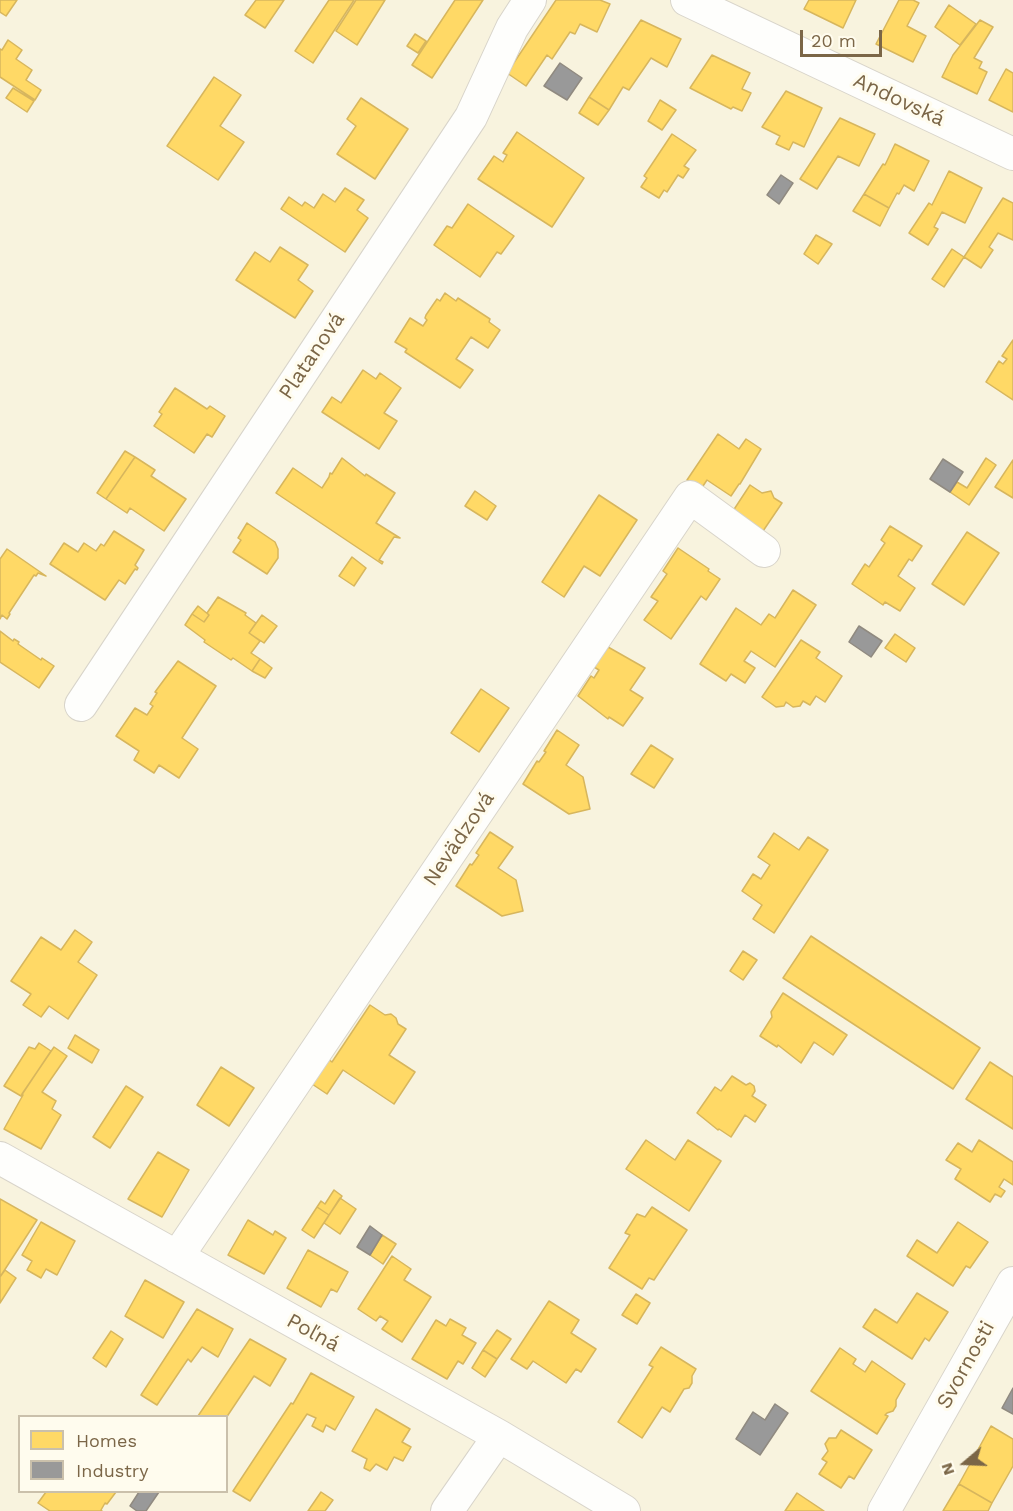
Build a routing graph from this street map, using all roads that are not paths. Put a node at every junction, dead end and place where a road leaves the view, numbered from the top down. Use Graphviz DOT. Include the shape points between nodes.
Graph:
graph roads {
  1 [pos="530,0"];
  2 [pos="687,0"];
  3 [pos="1013,153"];
  4 [pos="764,551"];
  5 [pos="81,705"];
  6 [pos="0,1158"];
  7 [pos="177,1257"];
  8 [pos="1013,1282"];
  9 [pos="499,1436"];
  10 [pos="447,1511"];
  11 [pos="624,1511"];
  12 [pos="884,1511"];
  1 -- 5 [label="street, Platanová" via="512,28 471,117"];
  2 -- 3 [label="street, Andovská"];
  4 -- 7 [label="street, Nevädzová" via="690,497"];
  6 -- 7 [label="street, Poľná"];
  7 -- 9 [label="street, Poľná"];
  8 -- 12 [label="street, Svornosti"];
  9 -- 10 [label="street"];
  9 -- 11 [label="street, Poľná"];
}
